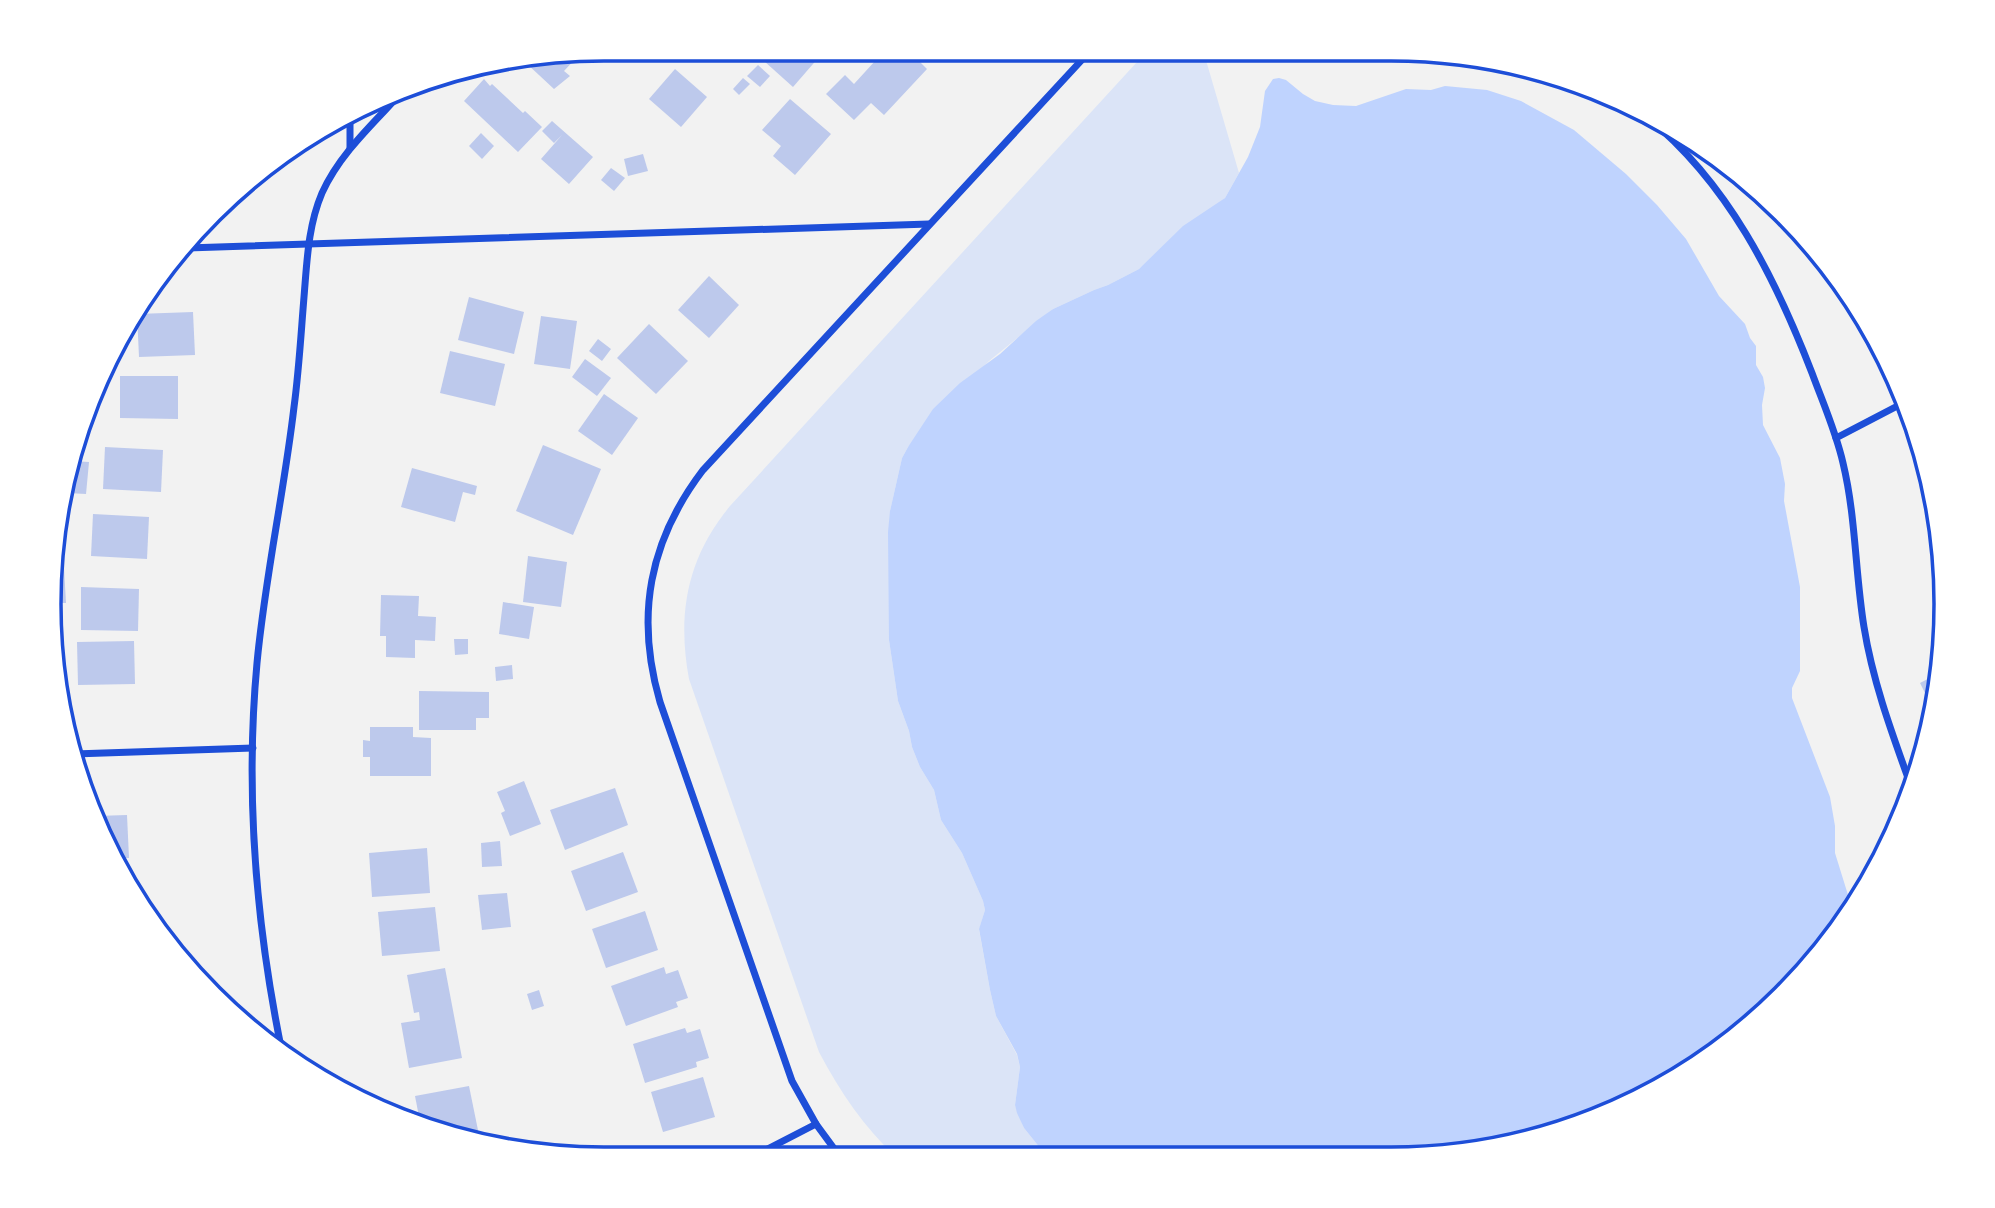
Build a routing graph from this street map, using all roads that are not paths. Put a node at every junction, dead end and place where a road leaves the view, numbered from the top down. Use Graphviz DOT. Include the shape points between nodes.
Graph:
graph roads {
  1 [pos="1081,61"];
  2 [pos="389,106"];
  3 [pos="350,125"];
  4 [pos="1679,144"];
  5 [pos="350,149"];
  6 [pos="929,225"];
  7 [pos="309,245"];
  8 [pos="195,248"];
  9 [pos="1896,407"];
  10 [pos="1836,438"];
  11 [pos="253,748"];
  12 [pos="83,754"];
  13 [pos="1907,773"];
  14 [pos="280,1039"];
  15 [pos="816,1124"];
  16 [pos="772,1147"];
  17 [pos="833,1147"];
  1 -- 6 [label="street"];
  2 -- 5 [label="street"];
  3 -- 5 [label="street"];
  4 -- 10 [label="street" via="1703,171 1753,245 1788,315"];
  5 -- 7 [label="street" via="323,191"];
  6 -- 7 [label="street"];
  6 -- 15 [label="street" via="698,477 665,534 649,595 648,653 660,702 782,1056"];
  7 -- 8 [label="street"];
  7 -- 11 [label="street" via="291,431 257,662"];
  9 -- 10 [label="street"];
  10 -- 13 [label="street" via="1852,511 1871,664"];
  11 -- 12 [label="street"];
  11 -- 14 [label="street" via="261,931"];
  15 -- 16 [label="street"];
  15 -- 17 [label="street"];
}
